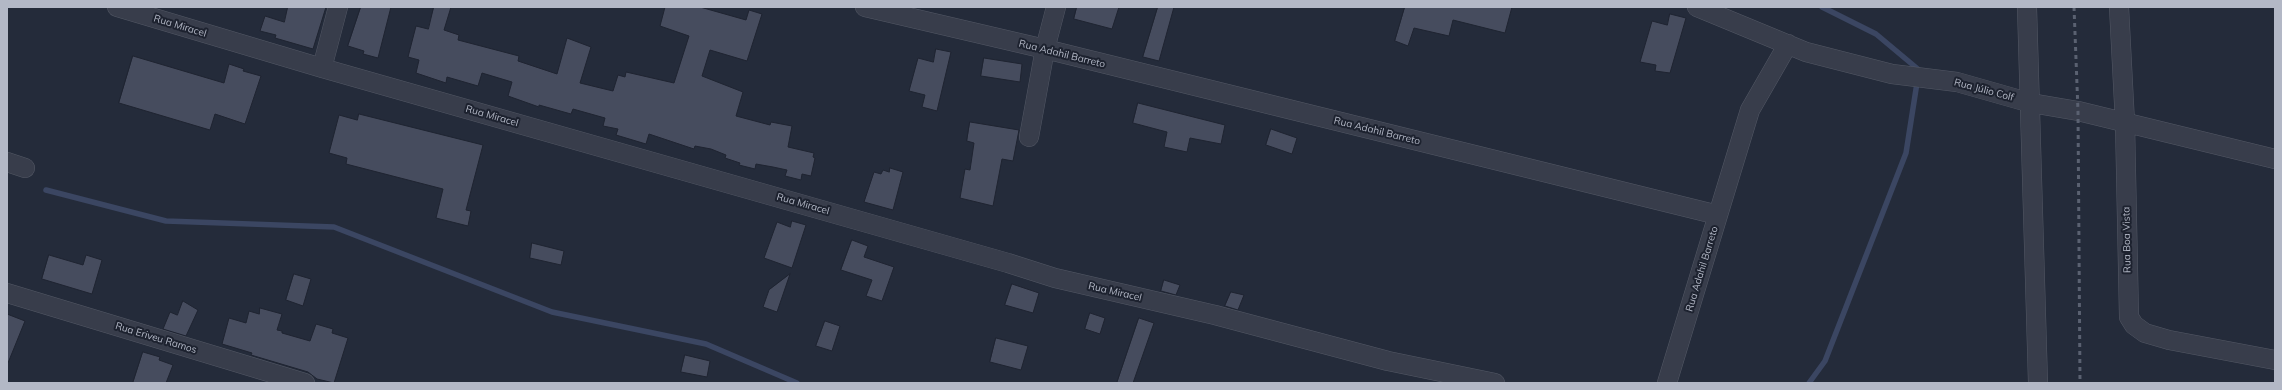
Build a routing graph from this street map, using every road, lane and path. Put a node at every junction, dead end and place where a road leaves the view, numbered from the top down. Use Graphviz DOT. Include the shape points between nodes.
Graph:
graph roads {
  1 [pos="117,7"];
  2 [pos="338,7"];
  3 [pos="865,7"];
  4 [pos="1056,7"];
  5 [pos="1697,7"];
  6 [pos="2027,7"];
  7 [pos="2120,7"];
  8 [pos="1788,44"];
  9 [pos="1045,49"];
  10 [pos="322,68"];
  11 [pos="2031,103"];
  12 [pos="2125,123"];
  13 [pos="1029,137"];
  14 [pos="2275,159"];
  15 [pos="7,162"];
  16 [pos="25,168"];
  17 [pos="1718,215"];
  18 [pos="7,293"];
  19 [pos="2275,360"];
  20 [pos="305,383"];
  21 [pos="1495,383"];
  22 [pos="1667,383"];
  23 [pos="2038,383"];
  1 -- 10 [label="street, Rua Miracel"];
  2 -- 10 [label="street"];
  3 -- 9 [label="street, Rua Adahil Barreto"];
  4 -- 9 [label="street"];
  5 -- 8 [label="street, Rua Júlio Colf"];
  6 -- 11 [label="street"];
  7 -- 12 [label="street, Rua Boa Vista"];
  8 -- 11 [label="street, Rua Júlio Colf" via="1806,52 1892,74 1957,82"];
  8 -- 17 [label="street" via="1750,110"];
  9 -- 13 [label="street"];
  9 -- 17 [label="street, Rua Adahil Barreto"];
  10 -- 21 [label="street, Rua Miracel" via="1008,262 1055,278 1215,314 1388,362"];
  11 -- 12 [label="street, Rua Júlio Colf"];
  11 -- 23 [label="street"];
  12 -- 14 [label="street, Rua Júlio Colf"];
  12 -- 19 [label="street, Rua Boa Vista" via="2129,317 2134,325 2145,333 2169,340"];
  15 -- 16 [label="street"];
  17 -- 22 [label="street, Rua Adahil Barreto"];
  18 -- 20 [label="street, Rua Eriveu Ramos"];
}
